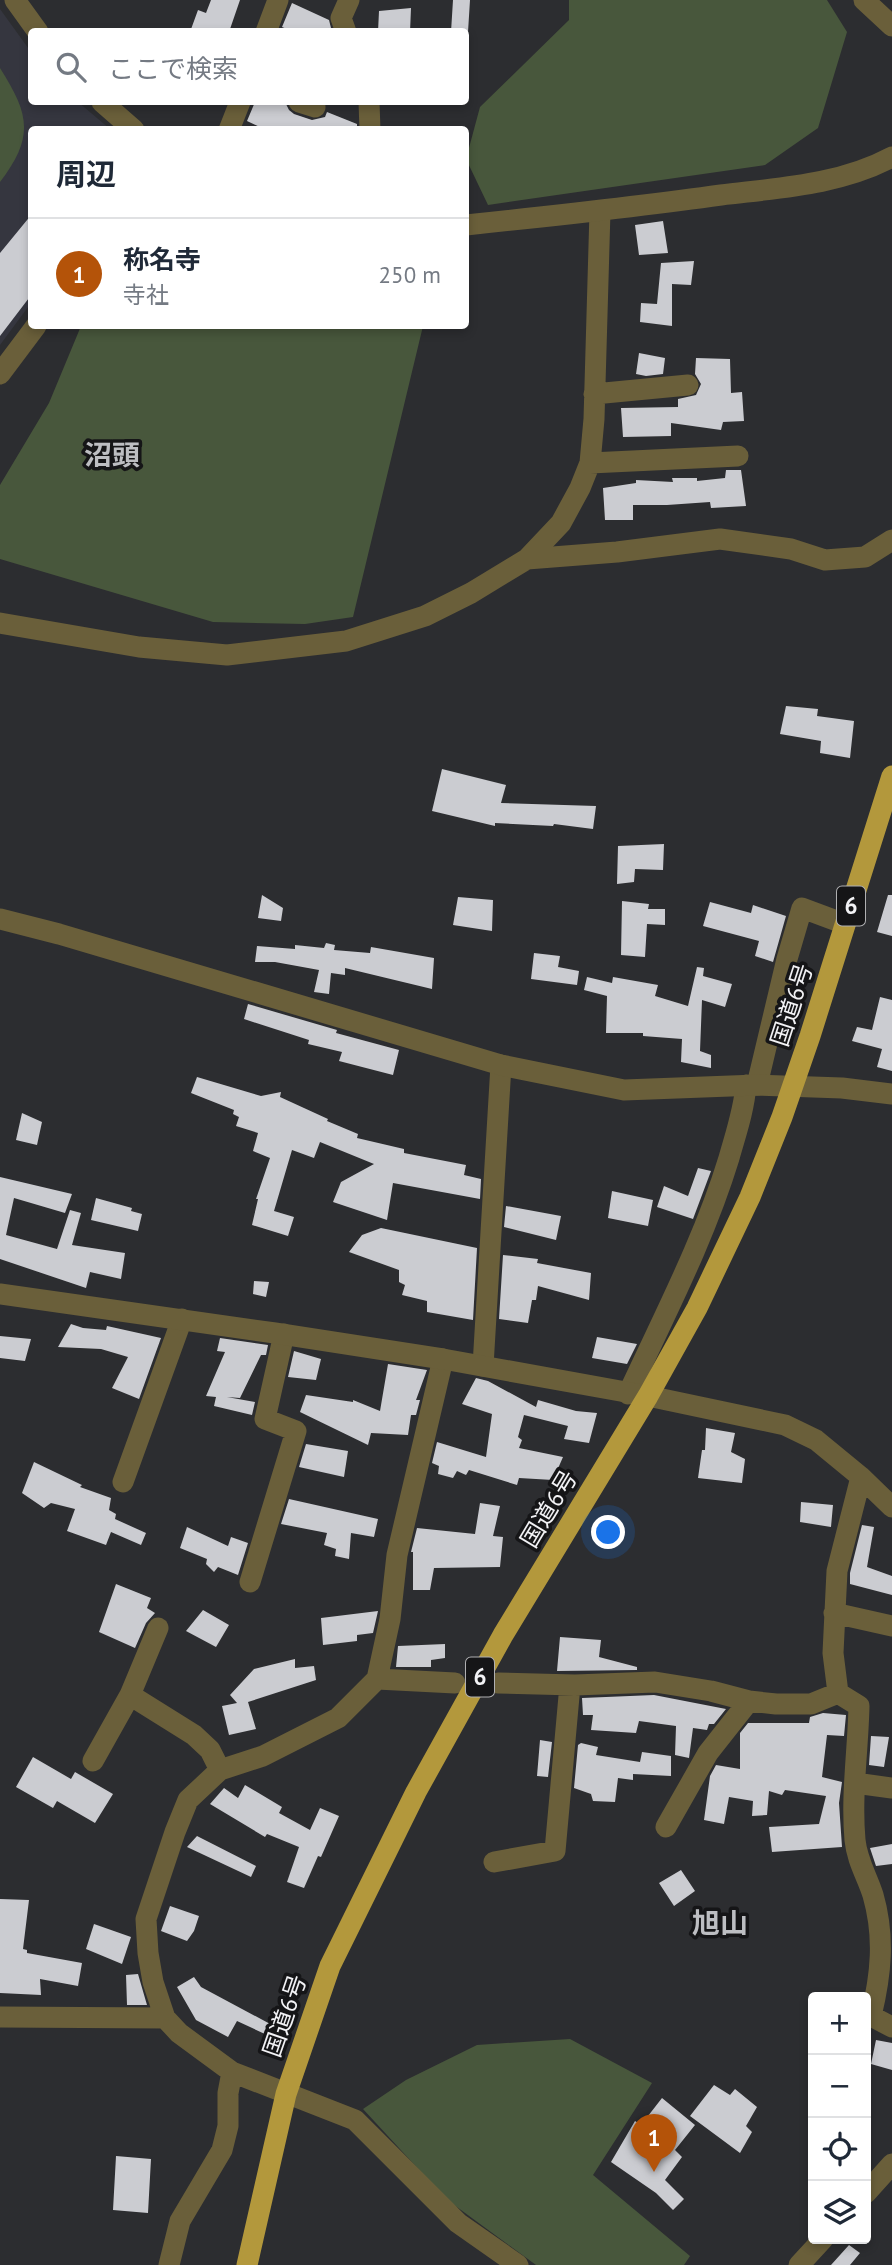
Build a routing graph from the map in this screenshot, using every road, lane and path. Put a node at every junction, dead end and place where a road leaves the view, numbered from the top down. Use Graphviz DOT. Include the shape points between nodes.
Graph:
graph roads {
  1 [pos="15,0"];
  2 [pos="278,0"];
  3 [pos="349,0"];
  4 [pos="864,0"];
  5 [pos="892,26"];
  6 [pos="35,28"];
  7 [pos="268,28"];
  8 [pos="345,28"];
  9 [pos="105,105"];
  10 [pos="239,105"];
  11 [pos="369,105"];
  12 [pos="129,126"];
  13 [pos="231,126"];
  14 [pos="370,126"];
  15 [pos="892,157"];
  16 [pos="600,211"];
  17 [pos="469,225"];
  18 [pos="34,329"];
  19 [pos="0,374"];
  20 [pos="688,384"];
  21 [pos="594,394"];
  22 [pos="738,456"];
  23 [pos="590,463"];
  24 [pos="892,540"];
  25 [pos="527,559"];
  26 [pos="0,623"];
  27 [pos="892,776"];
  28 [pos="0,919"];
  29 [pos="845,923"];
  30 [pos="501,1065"];
  31 [pos="751,1085"];
  32 [pos="892,1094"];
  33 [pos="0,1294"];
  34 [pos="182,1319"];
  35 [pos="284,1334"];
  36 [pos="443,1360"];
  37 [pos="483,1366"];
  38 [pos="638,1395"];
  39 [pos="861,1477"];
  40 [pos="123,1482"];
  41 [pos="892,1507"];
  42 [pos="250,1582"];
  43 [pos="834,1614"];
  44 [pos="892,1626"];
  45 [pos="158,1628"];
  46 [pos="377,1679"];
  47 [pos="455,1683"];
  48 [pos="498,1683"];
  49 [pos="570,1685"];
  50 [pos="838,1693"];
  51 [pos="130,1695"];
  52 [pos="749,1701"];
  53 [pos="93,1761"];
  54 [pos="219,1770"];
  55 [pos="855,1783"];
  56 [pos="892,1788"];
  57 [pos="666,1827"];
  58 [pos="494,1862"];
  59 [pos="0,2017"];
  60 [pos="165,2018"];
  61 [pos="892,2027"];
  62 [pos="232,2072"];
  63 [pos="286,2094"];
  64 [pos="892,2164"];
  65 [pos="871,2187"];
  66 [pos="818,2244"];
  67 [pos="169,2265"];
  68 [pos="247,2265"];
  69 [pos="518,2265"];
  70 [pos="799,2265"];
  1 -- 6 [label="street"];
  2 -- 7 [label="street"];
  3 -- 8 [label="street" via="341,18"];
  4 -- 5 [label="street"];
  9 -- 12 [label="street"];
  10 -- 13 [label="street"];
  11 -- 14 [label="street"];
  15 -- 16 [label="street" via="816,183"];
  16 -- 17 [label="street"];
  16 -- 21 [label="street"];
  18 -- 19 [label="street"];
  20 -- 21 [label="street"];
  21 -- 23 [label="street"];
  22 -- 23 [label="street"];
  23 -- 25 [label="street" via="561,523"];
  24 -- 25 [label="street" via="865,557 825,560 791,549 720,539"];
  25 -- 26 [label="street" via="425,616 346,641 226,654 139,647"];
  27 -- 29 [label="highway, 国道6号 / 6"];
  28 -- 30 [label="street"];
  29 -- 31 [label="street" via="802,908"];
  29 -- 38 [label="highway, 国道6号 / 6" via="782,1117 750,1197 703,1296"];
  30 -- 31 [label="street" via="624,1090"];
  30 -- 37 [label="street"];
  31 -- 32 [label="street"];
  31 -- 38 [label="street" via="702,1236"];
  33 -- 34 [label="street"];
  34 -- 35 [label="street"];
  34 -- 40 [label="street"];
  35 -- 36 [label="street"];
  35 -- 42 [label="street" via="265,1419 296,1431"];
  36 -- 37 [label="street"];
  36 -- 46 [label="street" via="397,1555"];
  37 -- 38 [label="street"];
  38 -- 39 [label="street" via="785,1426 816,1440"];
  38 -- 63 [label="highway, 国道6号 / 6" via="416,1792 330,1966"];
  39 -- 41 [label="street"];
  39 -- 43 [label="street" via="837,1571"];
  43 -- 44 [label="street"];
  43 -- 50 [label="street"];
  45 -- 51 [label="street"];
  46 -- 47 [label="street"];
  46 -- 54 [label="street" via="338,1718 262,1756"];
  48 -- 49 [label="street"];
  49 -- 52 [label="street" via="655,1682"];
  49 -- 58 [label="street" via="555,1851"];
  50 -- 52 [label="street" via="811,1704"];
  50 -- 55 [label="street" via="859,1706"];
  51 -- 53 [label="street"];
  51 -- 54 [label="street" via="194,1735 210,1750"];
  52 -- 57 [label="street" via="708,1753"];
  54 -- 60 [label="street" via="188,1800 146,1919 153,1982"];
  55 -- 56 [label="street"];
  55 -- 61 [label="street" via="856,1842 879,1920 882,1951 871,2017"];
  59 -- 60 [label="street"];
  60 -- 62 [label="street"];
  62 -- 63 [label="street"];
  62 -- 67 [label="street" via="222,2150 180,2221"];
  63 -- 68 [label="highway, 国道6号 / 6"];
  63 -- 69 [label="street" via="355,2120 458,2223"];
  64 -- 65 [label="street"];
  66 -- 70 [label="street"];
}
